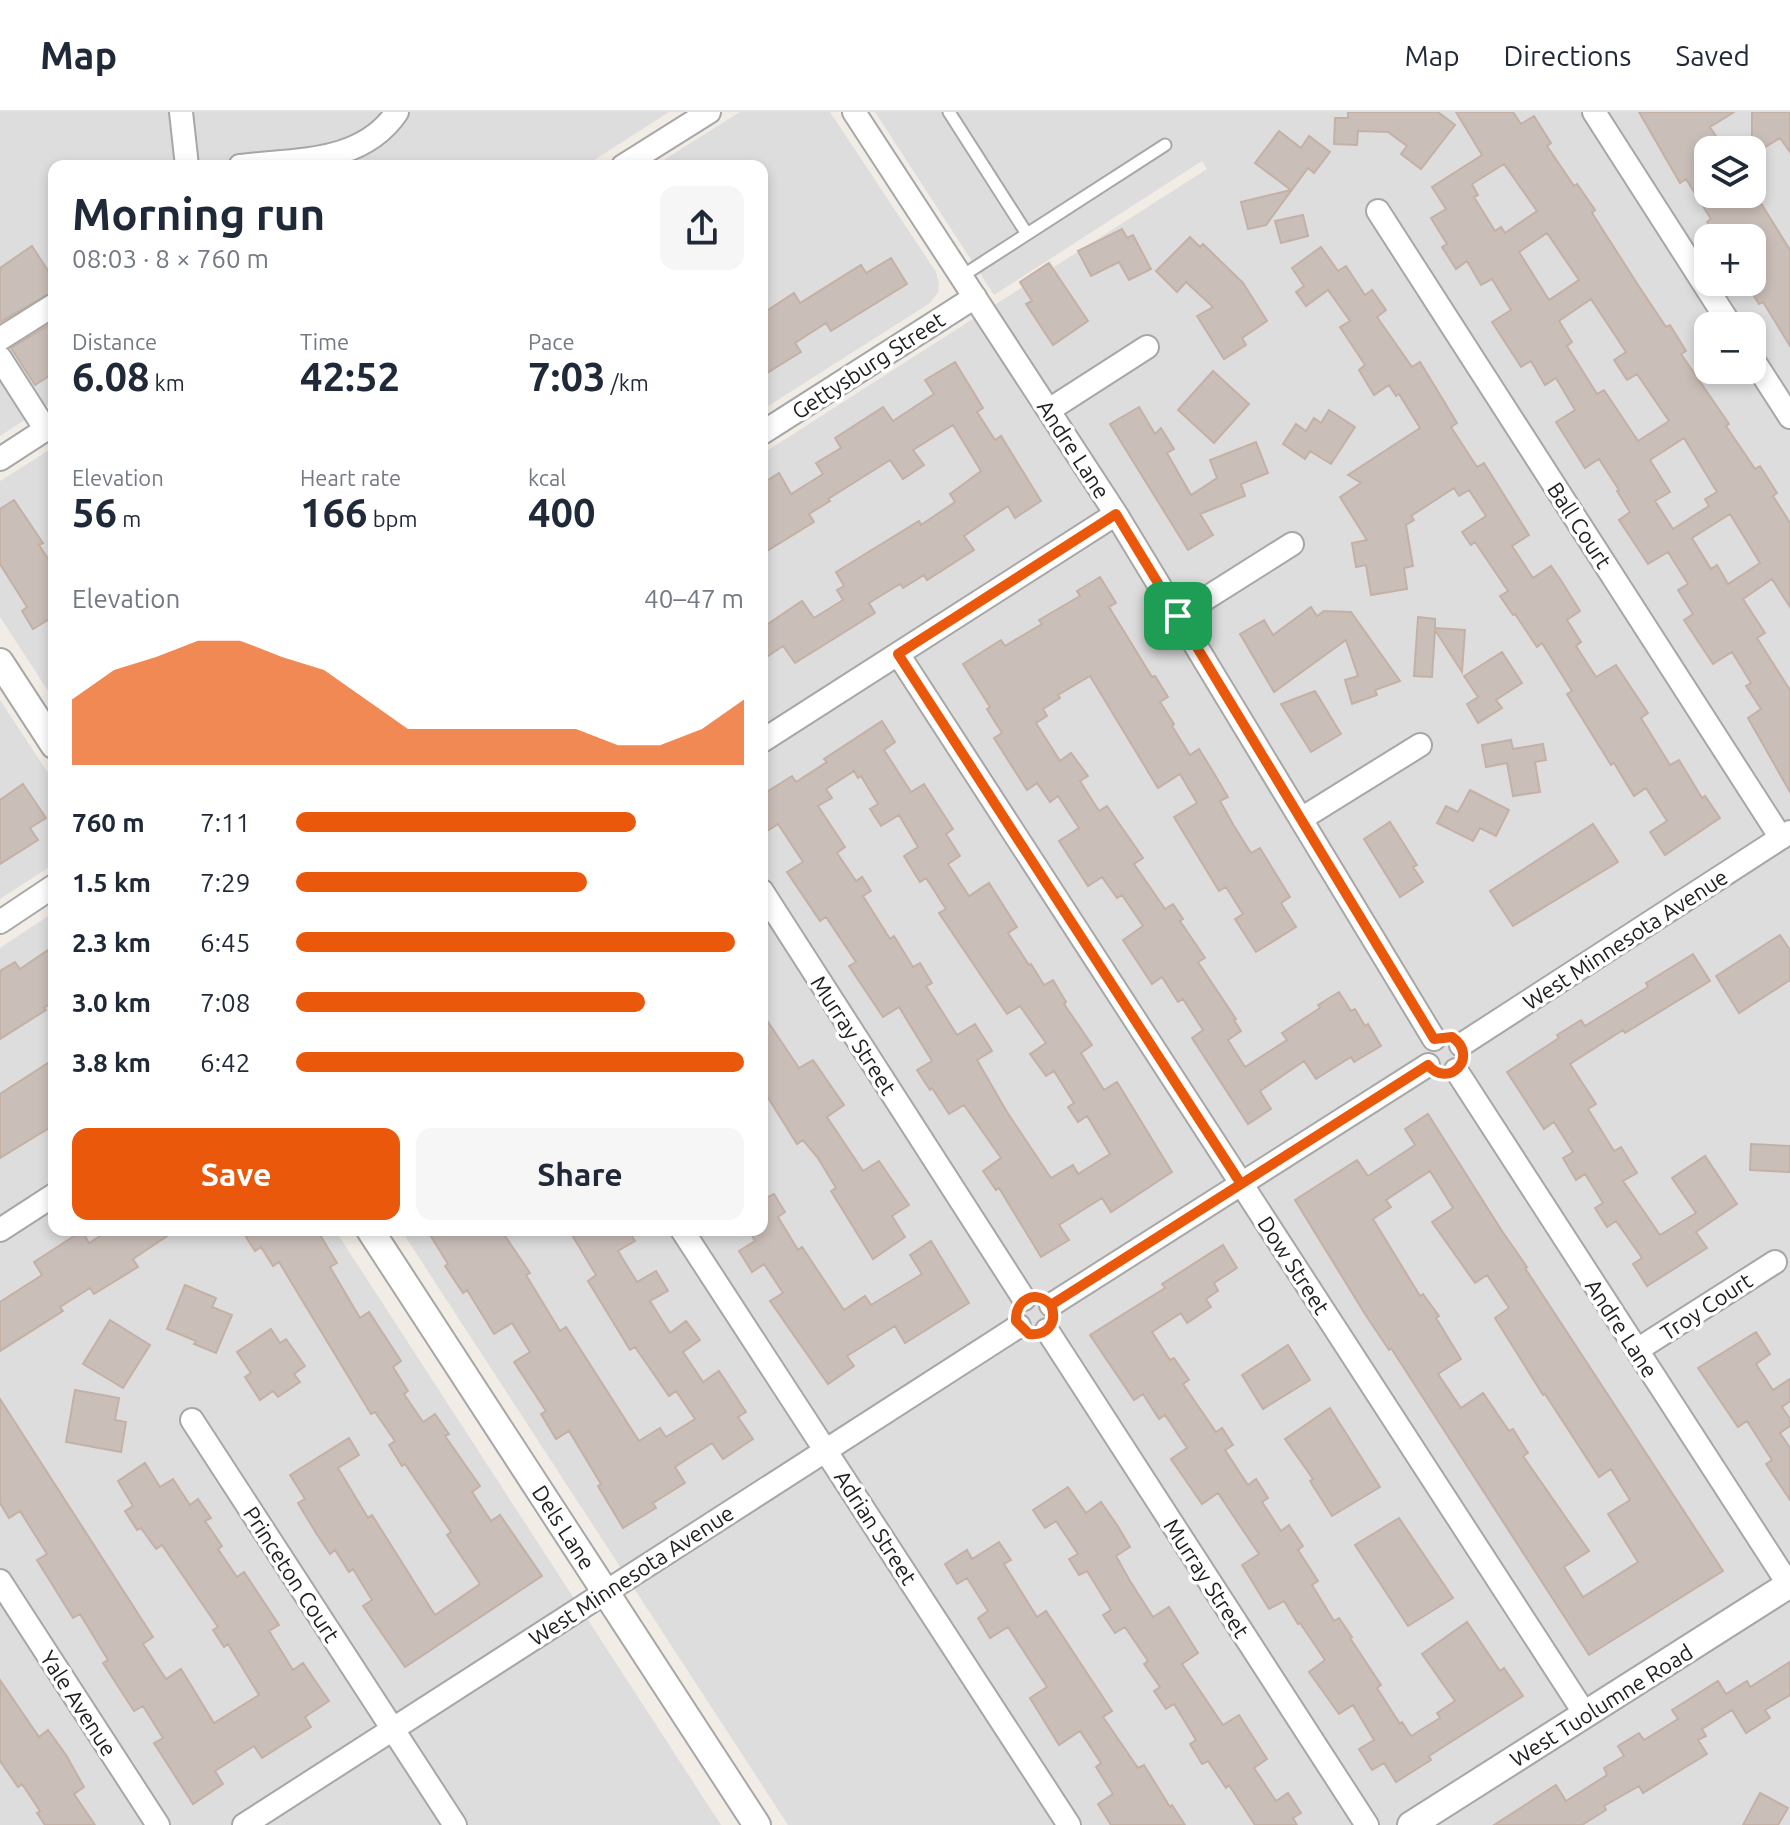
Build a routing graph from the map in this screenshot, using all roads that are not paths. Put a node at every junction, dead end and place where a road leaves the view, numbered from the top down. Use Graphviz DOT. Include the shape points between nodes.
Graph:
graph roads {
  1 [pos="181,112"];
  2 [pos="397,112"];
  3 [pos="709,112"];
  4 [pos="854,112"];
  5 [pos="949,112"];
  6 [pos="1594,112"];
  7 [pos="1165,145"];
  8 [pos="186,160"];
  9 [pos="286,160"];
  10 [pos="633,160"];
  11 [pos="1378,211"];
  12 [pos="1027,234"];
  13 [pos="962,276"];
  14 [pos="975,297"];
  15 [pos="48,309"];
  16 [pos="1722,312"];
  17 [pos="0,339"];
  18 [pos="1147,347"];
  19 [pos="0,358"];
  20 [pos="1766,380"];
  21 [pos="1049,410"];
  22 [pos="1790,417"];
  23 [pos="48,424"];
  24 [pos="48,428"];
  25 [pos="768,429"];
  26 [pos="0,459"];
  27 [pos="1116,514"];
  28 [pos="1292,544"];
  29 [pos="1178,616"];
  30 [pos="898,654"];
  31 [pos="0,662"];
  32 [pos="48,736"];
  33 [pos="768,737"];
  34 [pos="1420,745"];
  35 [pos="1301,819"];
  36 [pos="1785,835"];
  37 [pos="48,890"];
  38 [pos="768,900"];
  39 [pos="0,922"];
  40 [pos="1434,1039"];
  41 [pos="1461,1045"];
  42 [pos="1428,1065"];
  43 [pos="1456,1070"];
  44 [pos="1241,1184"];
  45 [pos="48,1199"];
  46 [pos="0,1230"];
  47 [pos="374,1236"];
  48 [pos="686,1236"];
  49 [pos="1775,1262"];
  50 [pos="1024,1299"];
  51 [pos="1051,1305"];
  52 [pos="1019,1326"];
  53 [pos="1047,1330"];
  54 [pos="1637,1350"];
  55 [pos="192,1420"];
  56 [pos="825,1449"];
  57 [pos="0,1581"];
  58 [pos="1789,1585"];
  59 [pos="605,1591"];
  60 [pos="1585,1714"];
  61 [pos="393,1729"];
  62 [pos="158,1825"];
  63 [pos="244,1825"];
  64 [pos="455,1825"];
  65 [pos="757,1825"];
  66 [pos="1069,1825"];
  67 [pos="1367,1825"];
  68 [pos="1411,1825"];
  1 -- 8 [label="street"];
  2 -- 9 [label="street" via="380,133 347,152"];
  3 -- 10 [label="street"];
  4 -- 13 [label="street, Andre Lane"];
  5 -- 12 [label="lane"];
  6 -- 16 [label="street"];
  7 -- 12 [label="lane"];
  11 -- 36 [label="street, Ball Court"];
  12 -- 13 [label="lane"];
  13 -- 14 [label="street, Andre Lane"];
  14 -- 21 [label="street, Andre Lane"];
  14 -- 25 [label="street, Gettysburg Street"];
  15 -- 17 [label="street"];
  18 -- 21 [label="street"];
  19 -- 23 [label="street"];
  20 -- 22 [label="street"];
  21 -- 27 [label="street, Andre Lane"];
  24 -- 26 [label="street"];
  27 -- 29 [label="street, Andre Lane"];
  27 -- 30 [label="street"];
  28 -- 29 [label="street"];
  29 -- 35 [label="street, Andre Lane"];
  30 -- 33 [label="street"];
  30 -- 44 [label="street, Dow Street"];
  31 -- 32 [label="street"];
  34 -- 35 [label="street"];
  35 -- 40 [label="street, Andre Lane"];
  36 -- 41 [label="street, West Minnesota Avenue"];
  37 -- 39 [label="street"];
  38 -- 50 [label="street, Murray Street"];
  40 -- 41 [label="street" via="1452,1037"];
  40 -- 42 [label="street" via="1426,1048"];
  41 -- 43 [label="street" via="1463,1056"];
  42 -- 43 [label="street" via="1444,1074"];
  42 -- 44 [label="street"];
  43 -- 54 [label="street, Andre Lane"];
  44 -- 51 [label="street"];
  44 -- 60 [label="street, Dow Street"];
  45 -- 46 [label="street"];
  47 -- 59 [label="street, Dels Lane"];
  48 -- 56 [label="street, Adrian Street"];
  49 -- 54 [label="street, Troy Court"];
  50 -- 51 [label="street" via="1036,1296"];
  50 -- 52 [label="street" via="1016,1315"];
  51 -- 53 [label="street" via="1054,1316"];
  52 -- 53 [label="street" via="1029,1334"];
  52 -- 56 [label="street, West Minnesota Avenue"];
  53 -- 67 [label="street, Murray Street"];
  54 -- 58 [label="street, Andre Lane"];
  55 -- 61 [label="street, Princeton Court"];
  56 -- 59 [label="street, West Minnesota Avenue"];
  56 -- 66 [label="street, Adrian Street"];
  57 -- 62 [label="street, Yale Avenue"];
  58 -- 60 [label="street, West Tuolumne Road"];
  59 -- 61 [label="street, West Minnesota Avenue"];
  59 -- 65 [label="street, Dels Lane"];
  60 -- 68 [label="street, West Tuolumne Road"];
  61 -- 63 [label="street, West Minnesota Avenue"];
  61 -- 64 [label="street, Princeton Court"];
}
